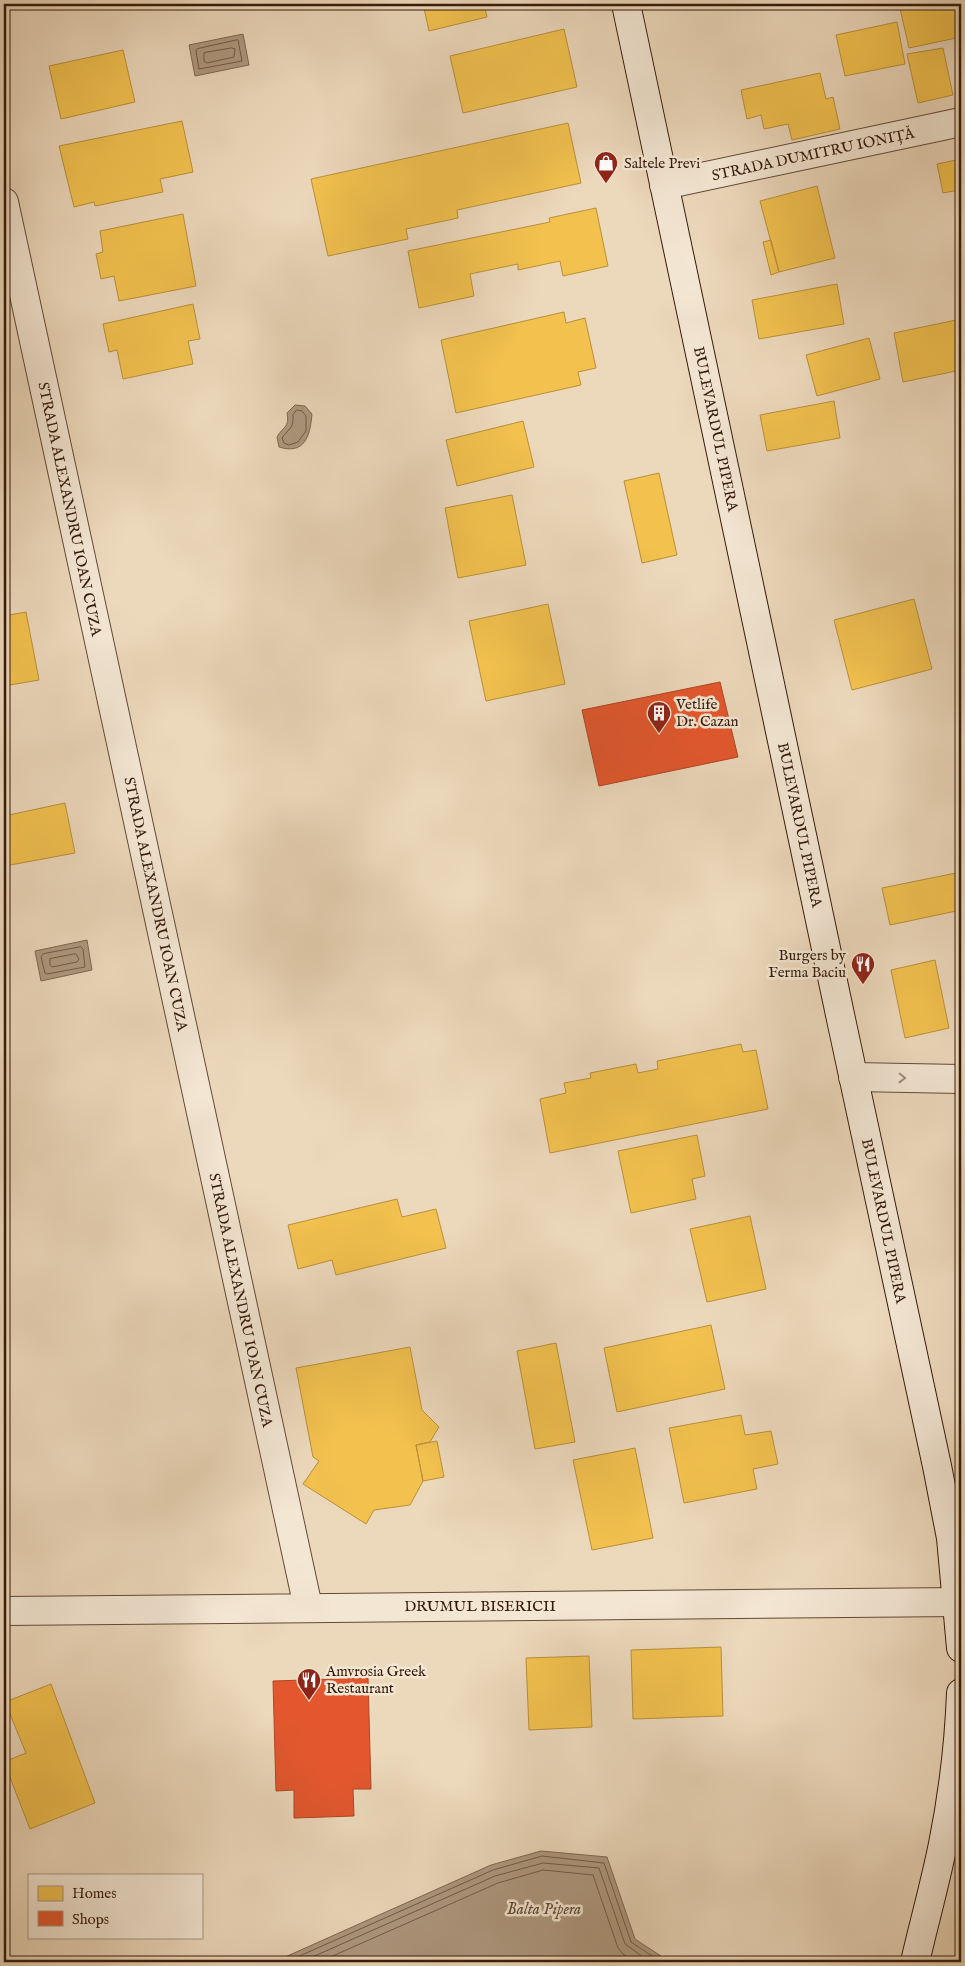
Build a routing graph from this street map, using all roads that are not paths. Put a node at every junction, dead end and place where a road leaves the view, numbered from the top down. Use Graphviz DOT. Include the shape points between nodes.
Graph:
graph roads {
  1 [pos="626,4"];
  2 [pos="961,122"];
  3 [pos="664,185"];
  4 [pos="4,202"];
  5 [pos="853,1077"];
  6 [pos="961,1079"];
  7 [pos="959,1602"];
  8 [pos="308,1607"];
  9 [pos="4,1611"];
  10 [pos="961,1648"];
  11 [pos="961,1693"];
  12 [pos="915,1962"];
  1 -- 3 [label="street, BULEVARDUL PIPERA"];
  2 -- 3 [label="street, STRADA DUMITRU IONIȚĂ"];
  3 -- 5 [label="street, BULEVARDUL PIPERA"];
  4 -- 8 [label="street, STRADA ALEXANDRU IOAN CUZA"];
  5 -- 6 [label="street, one-way"];
  5 -- 7 [label="street, BULEVARDUL PIPERA" via="942,1493"];
  7 -- 8 [label="street, DRUMUL BISERICII"];
  7 -- 10 [label="street, BULEVARDUL PIPERA"];
  8 -- 9 [label="street, DRUMUL BISERICII"];
  11 -- 12 [label="street" via="959,1743 952,1792"];
}
